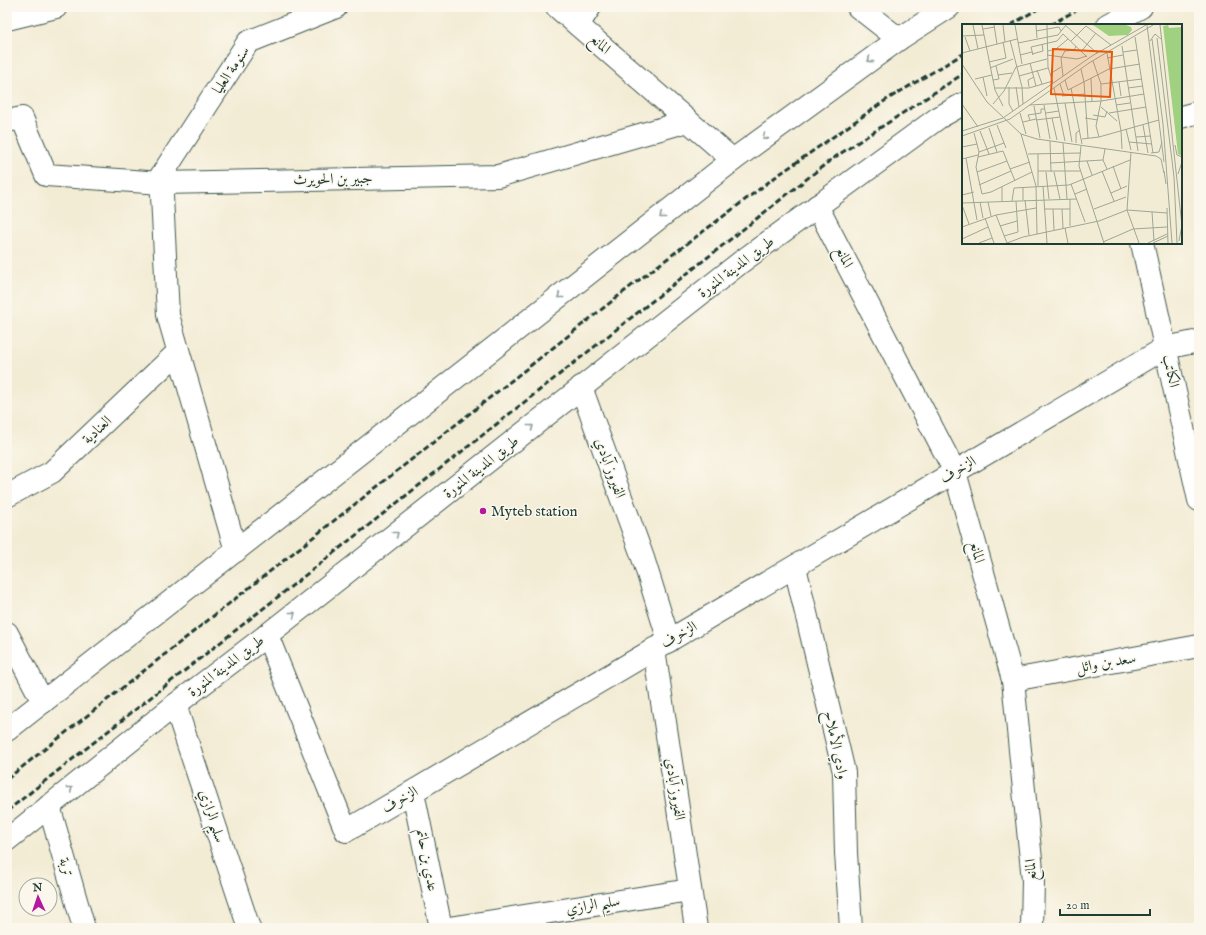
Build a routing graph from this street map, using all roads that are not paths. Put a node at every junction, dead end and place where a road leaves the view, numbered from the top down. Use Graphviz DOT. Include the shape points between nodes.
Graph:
graph roads {
  1 [pos="56,7"];
  2 [pos="336,7"];
  3 [pos="557,7"];
  4 [pos="590,7"];
  5 [pos="858,7"];
  6 [pos="949,7"];
  7 [pos="1141,7"];
  8 [pos="7,19"];
  9 [pos="1110,24"];
  10 [pos="578,25"];
  11 [pos="899,39"];
  12 [pos="962,105"];
  13 [pos="1199,112"];
  14 [pos="1182,117"];
  15 [pos="7,121"];
  16 [pos="688,121"];
  17 [pos="733,160"];
  18 [pos="162,179"];
  19 [pos="817,206"];
  20 [pos="1142,244"];
  21 [pos="1199,341"];
  22 [pos="1165,348"];
  23 [pos="178,352"];
  24 [pos="581,387"];
  25 [pos="955,472"];
  26 [pos="7,496"];
  27 [pos="1199,500"];
  28 [pos="236,552"];
  29 [pos="795,567"];
  30 [pos="7,633"];
  31 [pos="267,634"];
  32 [pos="662,645"];
  33 [pos="1199,646"];
  34 [pos="14,665"];
  35 [pos="1013,680"];
  36 [pos="43,702"];
  37 [pos="175,704"];
  38 [pos="7,730"];
  39 [pos="413,792"];
  40 [pos="49,806"];
  41 [pos="7,840"];
  42 [pos="690,890"];
  43 [pos="84,928"];
  44 [pos="249,928"];
  45 [pos="441,928"];
  46 [pos="449,928"];
  47 [pos="696,928"];
  48 [pos="851,928"];
  49 [pos="1032,928"];
  1 -- 8 [label="street"];
  2 -- 18 [label="street, سنومة العليا" via="248,42"];
  3 -- 10 [label="street, المانع"];
  4 -- 10 [label="street"];
  5 -- 11 [label="street"];
  6 -- 11 [label="street"];
  7 -- 9 [label="street"];
  10 -- 16 [label="street, المانع"];
  11 -- 17 [label="street, one-way"];
  12 -- 19 [label="street, طريق المدينة المنورة" via="938,118"];
  13 -- 14 [label="street"];
  15 -- 18 [label="street, جبير بن الحويرث" via="22,118 46,175 125,182"];
  16 -- 17 [label="street, المانع"];
  16 -- 18 [label="street, جبير بن الحويرث" via="498,176"];
  17 -- 28 [label="street, one-way"];
  18 -- 23 [label="street" via="168,315"];
  19 -- 24 [label="street, طريق المدينة المنورة" via="740,262"];
  19 -- 25 [label="street, المانع"];
  20 -- 22 [label="street, الكاتب"];
  21 -- 22 [label="street, الزخرف"];
  22 -- 25 [label="street, الزخرف"];
  22 -- 27 [label="street, الكاتب"];
  23 -- 26 [label="street, العنادية" via="52,472"];
  23 -- 28 [label="street"];
  31 -- 24 [label="street, طريق المدينة المنورة, one-way"];
  24 -- 32 [label="street, الفيروز آبادي" via="643,558"];
  25 -- 29 [label="street, الزخرف"];
  25 -- 35 [label="street, المانع"];
  28 -- 36 [label="street"];
  29 -- 32 [label="street, الزخرف"];
  29 -- 48 [label="street, وادي الأملاح" via="844,772"];
  30 -- 34 [label="street"];
  31 -- 37 [label="street, طريق المدينة المنورة"];
  31 -- 39 [label="street, الزخرف" via="346,832"];
  32 -- 39 [label="street, الزخرف"];
  32 -- 42 [label="street, الفيروز آبادي"];
  33 -- 35 [label="street, سعد بن وائل"];
  34 -- 36 [label="street"];
  35 -- 49 [label="street, المانع" via="1033,880"];
  36 -- 38 [label="street"];
  40 -- 37 [label="street, طريق المدينة المنورة, one-way"];
  37 -- 44 [label="street, سليم الرازي"];
  39 -- 45 [label="street, عدي بن حاتم"];
  40 -- 41 [label="street, طريق المدينة المنورة"];
  40 -- 43 [label="street, تربة"];
  42 -- 46 [label="street, سليم الرازي"];
  42 -- 47 [label="street, الفيروز آبادي"];
}
